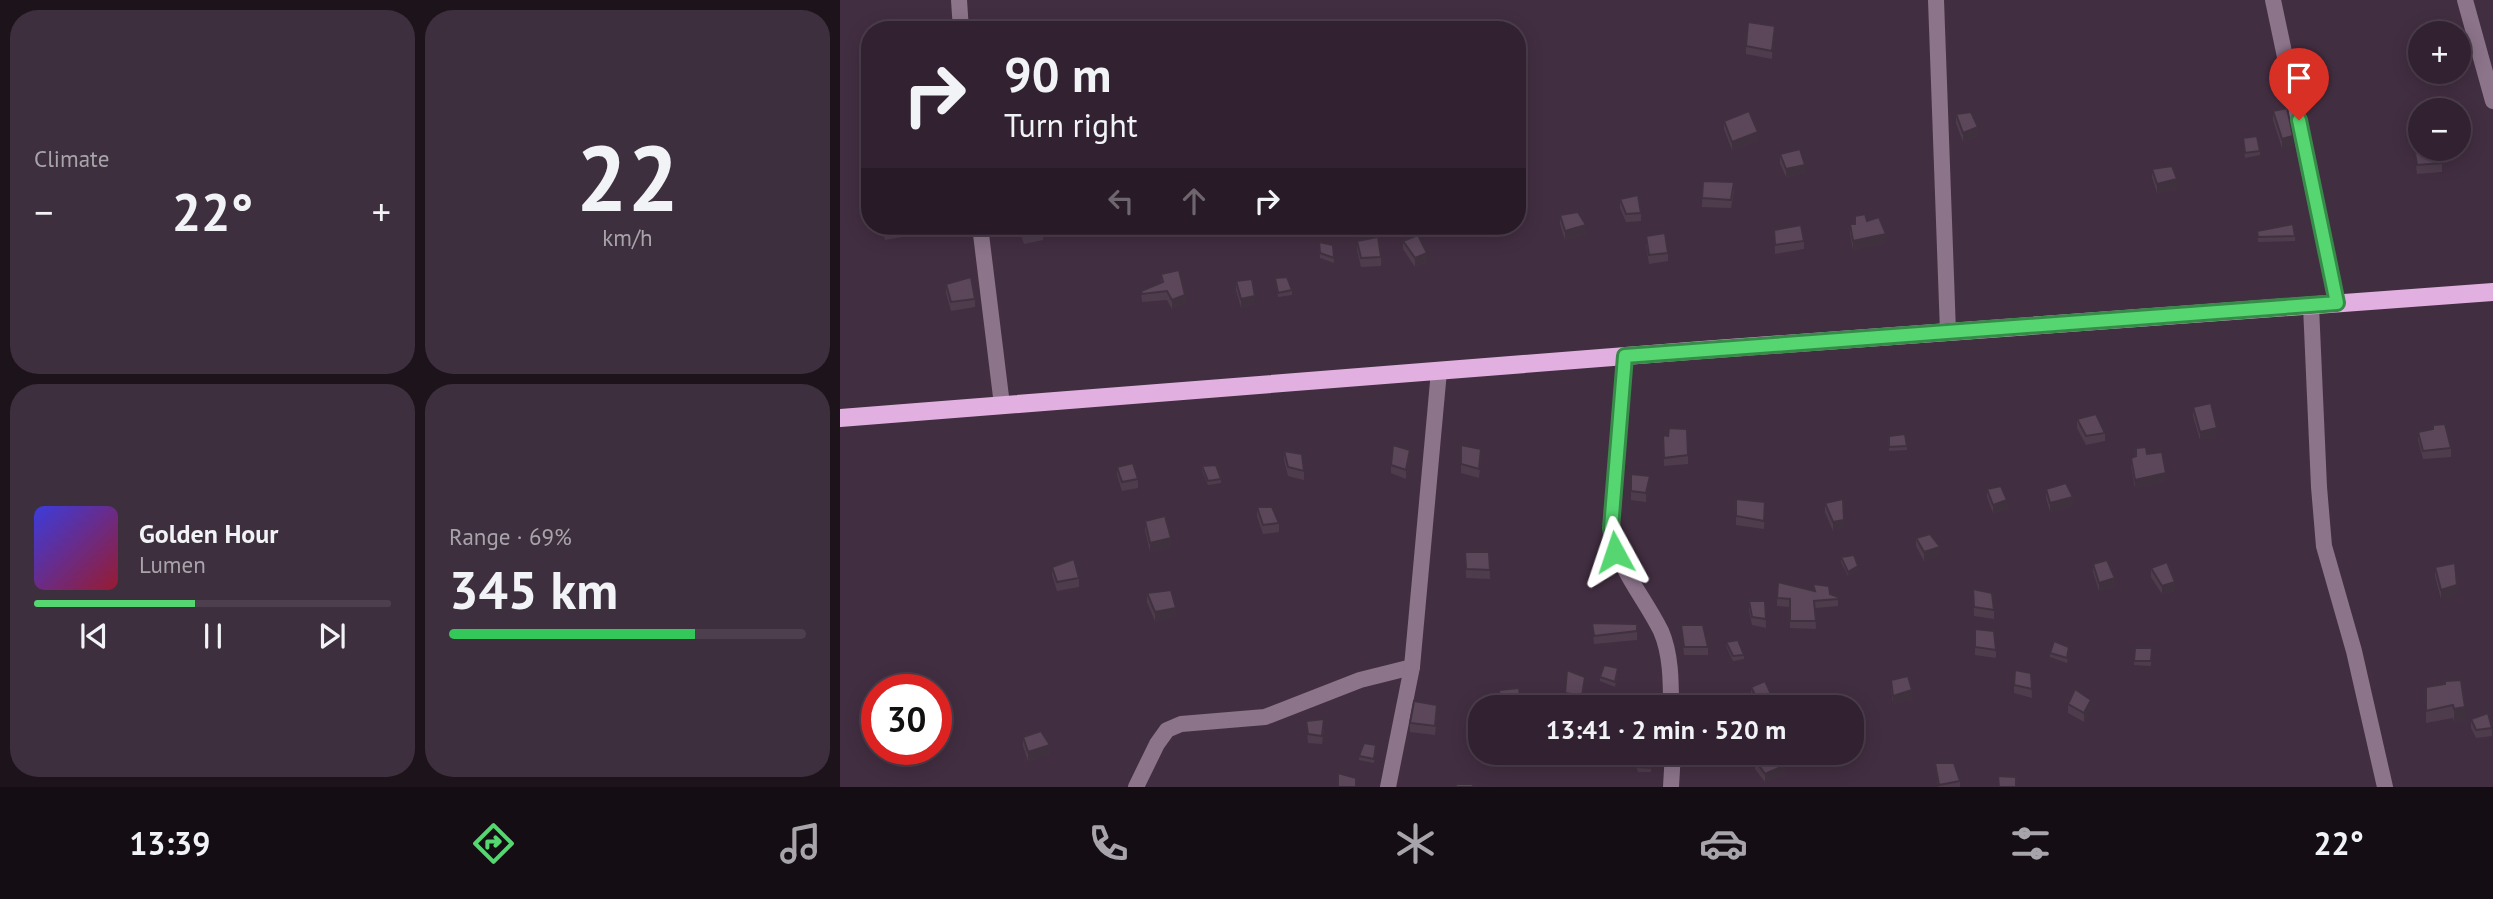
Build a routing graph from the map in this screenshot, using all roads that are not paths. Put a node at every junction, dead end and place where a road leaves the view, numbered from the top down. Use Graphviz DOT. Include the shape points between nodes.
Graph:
graph roads {
  1 [pos="959,0"];
  2 [pos="1936,0"];
  3 [pos="2273,0"];
  4 [pos="2465,0"];
  5 [pos="960,21"];
  6 [pos="2493,102"];
  7 [pos="981,235"];
  8 [pos="2493,292"];
  9 [pos="2337,303"];
  10 [pos="2311,306"];
  11 [pos="1948,332"];
  12 [pos="1625,356"];
  13 [pos="1439,371"];
  14 [pos="1002,405"];
  15 [pos="840,418"];
  16 [pos="1412,667"];
  17 [pos="1670,695"];
  18 [pos="1672,765"];
  19 [pos="1136,787"];
  20 [pos="1388,787"];
  21 [pos="1671,787"];
  22 [pos="2385,787"];
  1 -- 5 [label="street"];
  2 -- 11 [label="street"];
  3 -- 9 [label="street"];
  4 -- 6 [label="street"];
  7 -- 14 [label="street"];
  8 -- 9 [label="main road"];
  9 -- 10 [label="main road"];
  10 -- 11 [label="main road"];
  10 -- 22 [label="street" via="2325,546"];
  11 -- 12 [label="main road"];
  12 -- 13 [label="main road"];
  12 -- 17 [label="street" via="1611,528 1615,552 1661,632"];
  13 -- 14 [label="main road"];
  13 -- 16 [label="street"];
  14 -- 15 [label="main road"];
  16 -- 19 [label="street" via="1360,680 1265,717 1181,724 1167,730"];
  16 -- 20 [label="street"];
  18 -- 21 [label="street"];
}
